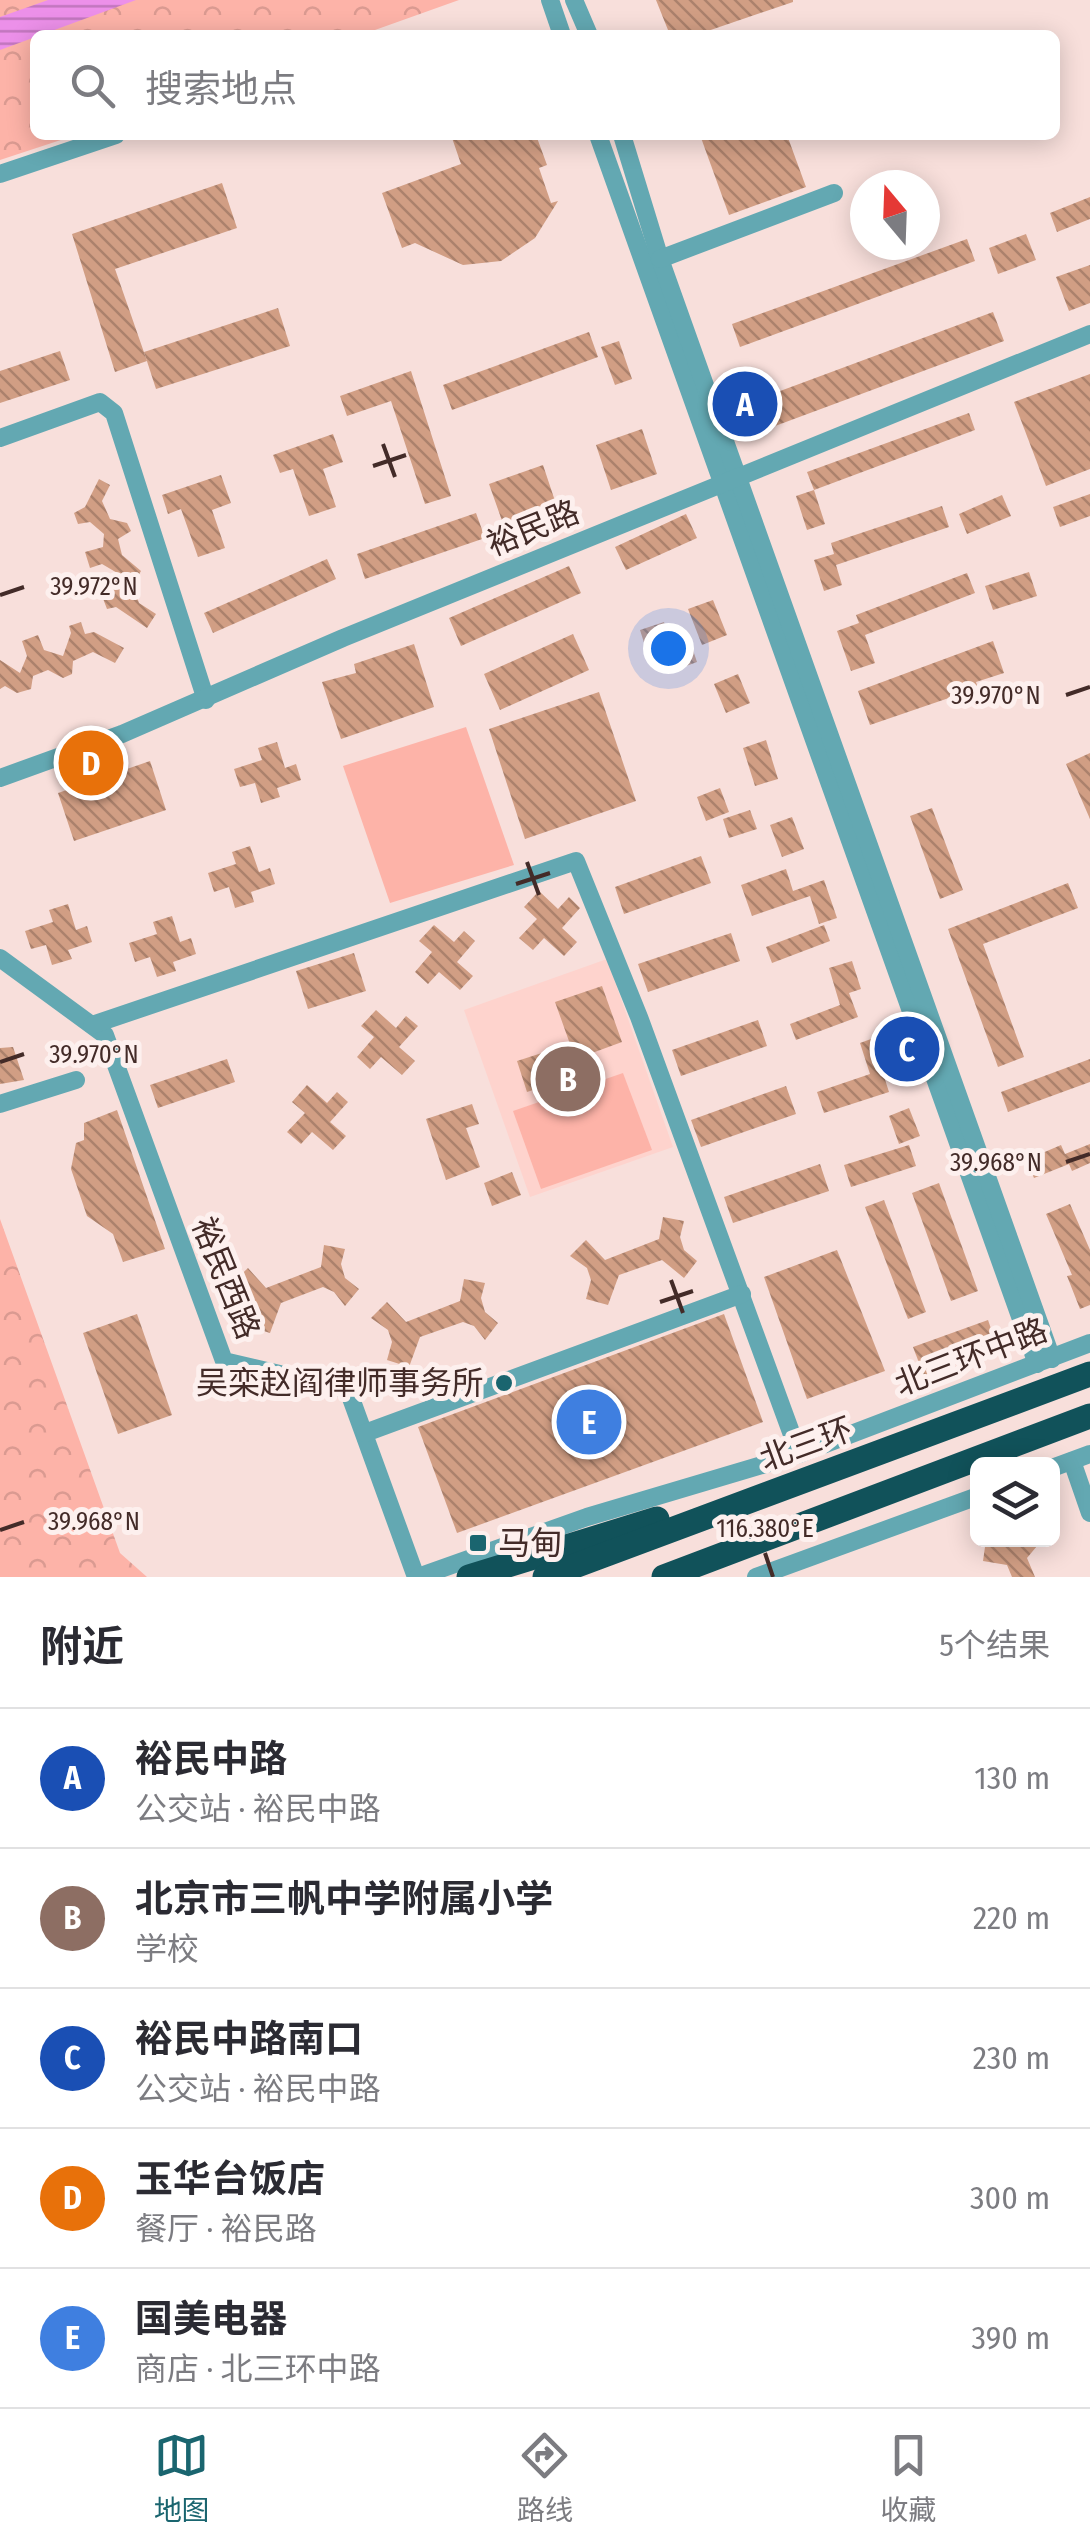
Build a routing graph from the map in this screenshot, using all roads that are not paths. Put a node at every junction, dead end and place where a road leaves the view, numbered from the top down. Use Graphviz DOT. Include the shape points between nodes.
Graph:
graph roads {
  1 [pos="550,0"];
  2 [pos="577,0"];
  3 [pos="560,30"];
  4 [pos="588,30"];
  5 [pos="101,140"];
  6 [pos="600,140"];
  7 [pos="624,140"];
  8 [pos="0,174"];
  9 [pos="834,194"];
  10 [pos="660,258"];
  11 [pos="1090,334"];
  12 [pos="0,438"];
  13 [pos="730,480"];
  14 [pos="206,700"];
  15 [pos="0,778"];
  16 [pos="0,958"];
  17 [pos="92,1025"];
  18 [pos="76,1080"];
  19 [pos="0,1104"];
  20 [pos="742,1294"];
  21 [pos="1090,1343"];
  22 [pos="1044,1362"];
  23 [pos="1090,1374"];
  24 [pos="1090,1416"];
  25 [pos="365,1432"];
  26 [pos="1084,1459"];
  27 [pos="800,1467"];
  28 [pos="970,1499"];
  29 [pos="1090,1513"];
  30 [pos="417,1577"];
  31 [pos="469,1577"];
  32 [pos="545,1577"];
  33 [pos="665,1577"];
  34 [pos="756,1577"];
  1 -- 3 [label="street"];
  2 -- 4 [label="street"];
  5 -- 8 [label="street"];
  6 -- 13 [label="street"];
  7 -- 10 [label="street"];
  9 -- 10 [label="street"];
  10 -- 13 [label="street"];
  11 -- 13 [label="street, 裕民路"];
  12 -- 14 [label="street" via="100,402 114,413"];
  13 -- 14 [label="street, 裕民路"];
  13 -- 22 [label="street"];
  14 -- 15 [label="street, 裕民路"];
  16 -- 17 [label="street, 裕民西路"];
  17 -- 20 [label="street" via="576,861"];
  17 -- 25 [label="street, 裕民西路" via="105,1035 224,1361 348,1390"];
  18 -- 19 [label="street"];
  20 -- 25 [label="street"];
  20 -- 27 [label="street"];
  21 -- 22 [label="street, 北三环中路"];
  22 -- 27 [label="street, 北三环中路"];
  23 -- 27 [label="highway, 北三环"];
  24 -- 33 [label="highway"];
  25 -- 30 [label="street, 裕民西路"];
  26 -- 29 [label="street"];
  27 -- 30 [label="street, 北三环中路" via="587,1517"];
  27 -- 31 [label="highway"];
  27 -- 32 [label="highway, 北三环"];
  28 -- 34 [label="street"];
}
